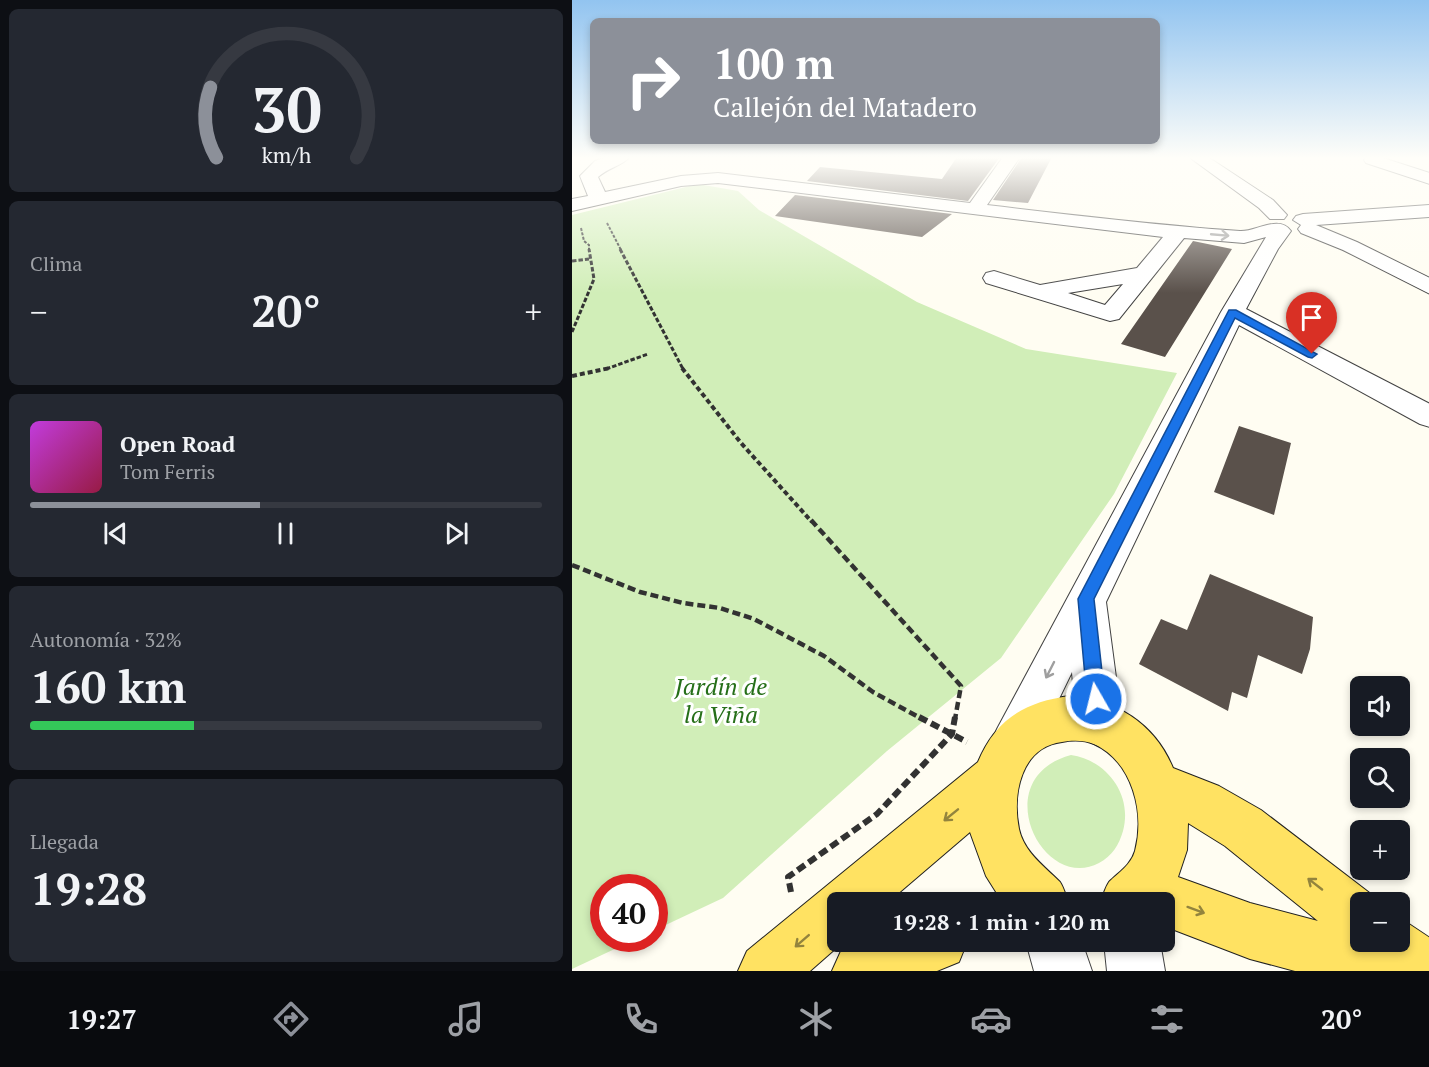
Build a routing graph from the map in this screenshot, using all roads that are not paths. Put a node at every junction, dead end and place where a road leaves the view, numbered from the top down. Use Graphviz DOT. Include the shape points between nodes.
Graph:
graph roads {
  1 [pos="600,202"];
  2 [pos="613,202"];
  3 [pos="927,202"];
  4 [pos="980,202"];
  5 [pos="1264,202"];
  6 [pos="1273,202"];
  7 [pos="572,205"];
  8 [pos="602,206"];
  9 [pos="976,208"];
  10 [pos="1430,211"];
  11 [pos="1289,223"];
  12 [pos="1178,232"];
  13 [pos="1145,273"];
  14 [pos="994,278"];
  15 [pos="1430,287"];
  16 [pos="1038,291"];
  17 [pos="1233,312"];
  18 [pos="1430,417"];
  19 [pos="1086,599"];
  20 [pos="1099,723"];
  21 [pos="1004,761"];
  22 [pos="1157,787"];
  23 [pos="858,892"];
  24 [pos="1026,892"];
  25 [pos="1143,892"];
  26 [pos="1350,911"];
  27 [pos="1175,919"];
  28 [pos="913,952"];
  29 [pos="1057,952"];
  30 [pos="1135,952"];
  31 [pos="1402,952"];
  32 [pos="861,971"];
  33 [pos="1063,971"];
  34 [pos="1136,971"];
  35 [pos="1400,971"];
  36 [pos="1426,971"];
  1 -- 8 [label="street"];
  2 -- 8 [label="street"];
  3 -- 9 [label="street"];
  4 -- 9 [label="street"];
  5 -- 11 [label="street"];
  6 -- 11 [label="street"];
  7 -- 8 [label="street"];
  9 -- 12 [label="street"];
  10 -- 11 [label="street"];
  12 -- 11 [label="street, one-way" via="1244,237"];
  11 -- 15 [label="street" via="1350,246"];
  11 -- 17 [label="street" via="1268,249"];
  12 -- 13 [label="street"];
  13 -- 16 [label="street"];
  13 -- 16 [label="street" via="1110,314"];
  14 -- 16 [label="street"];
  17 -- 18 [label="street"];
  17 -- 19 [label="street"];
  19 -- 20 [label="street"];
  19 -- 21 [label="street, one-way"];
  20 -- 21 [label="main road" via="1076,718 1052,719 1032,728"];
  20 -- 22 [label="main road" via="1134,747"];
  21 -- 23 [label="main road, one-way"];
  21 -- 24 [label="main road" via="992,806 996,837 1007,866"];
  22 -- 25 [label="main road" via="1163,813 1162,842"];
  26 -- 22 [label="main road, one-way" via="1243,828 1202,802"];
  27 -- 35 [label="main road, one-way" via="1250,931"];
  28 -- 32 [label="main road"];
  29 -- 33 [label="street"];
  30 -- 34 [label="street"];
  31 -- 36 [label="main road"];
}
